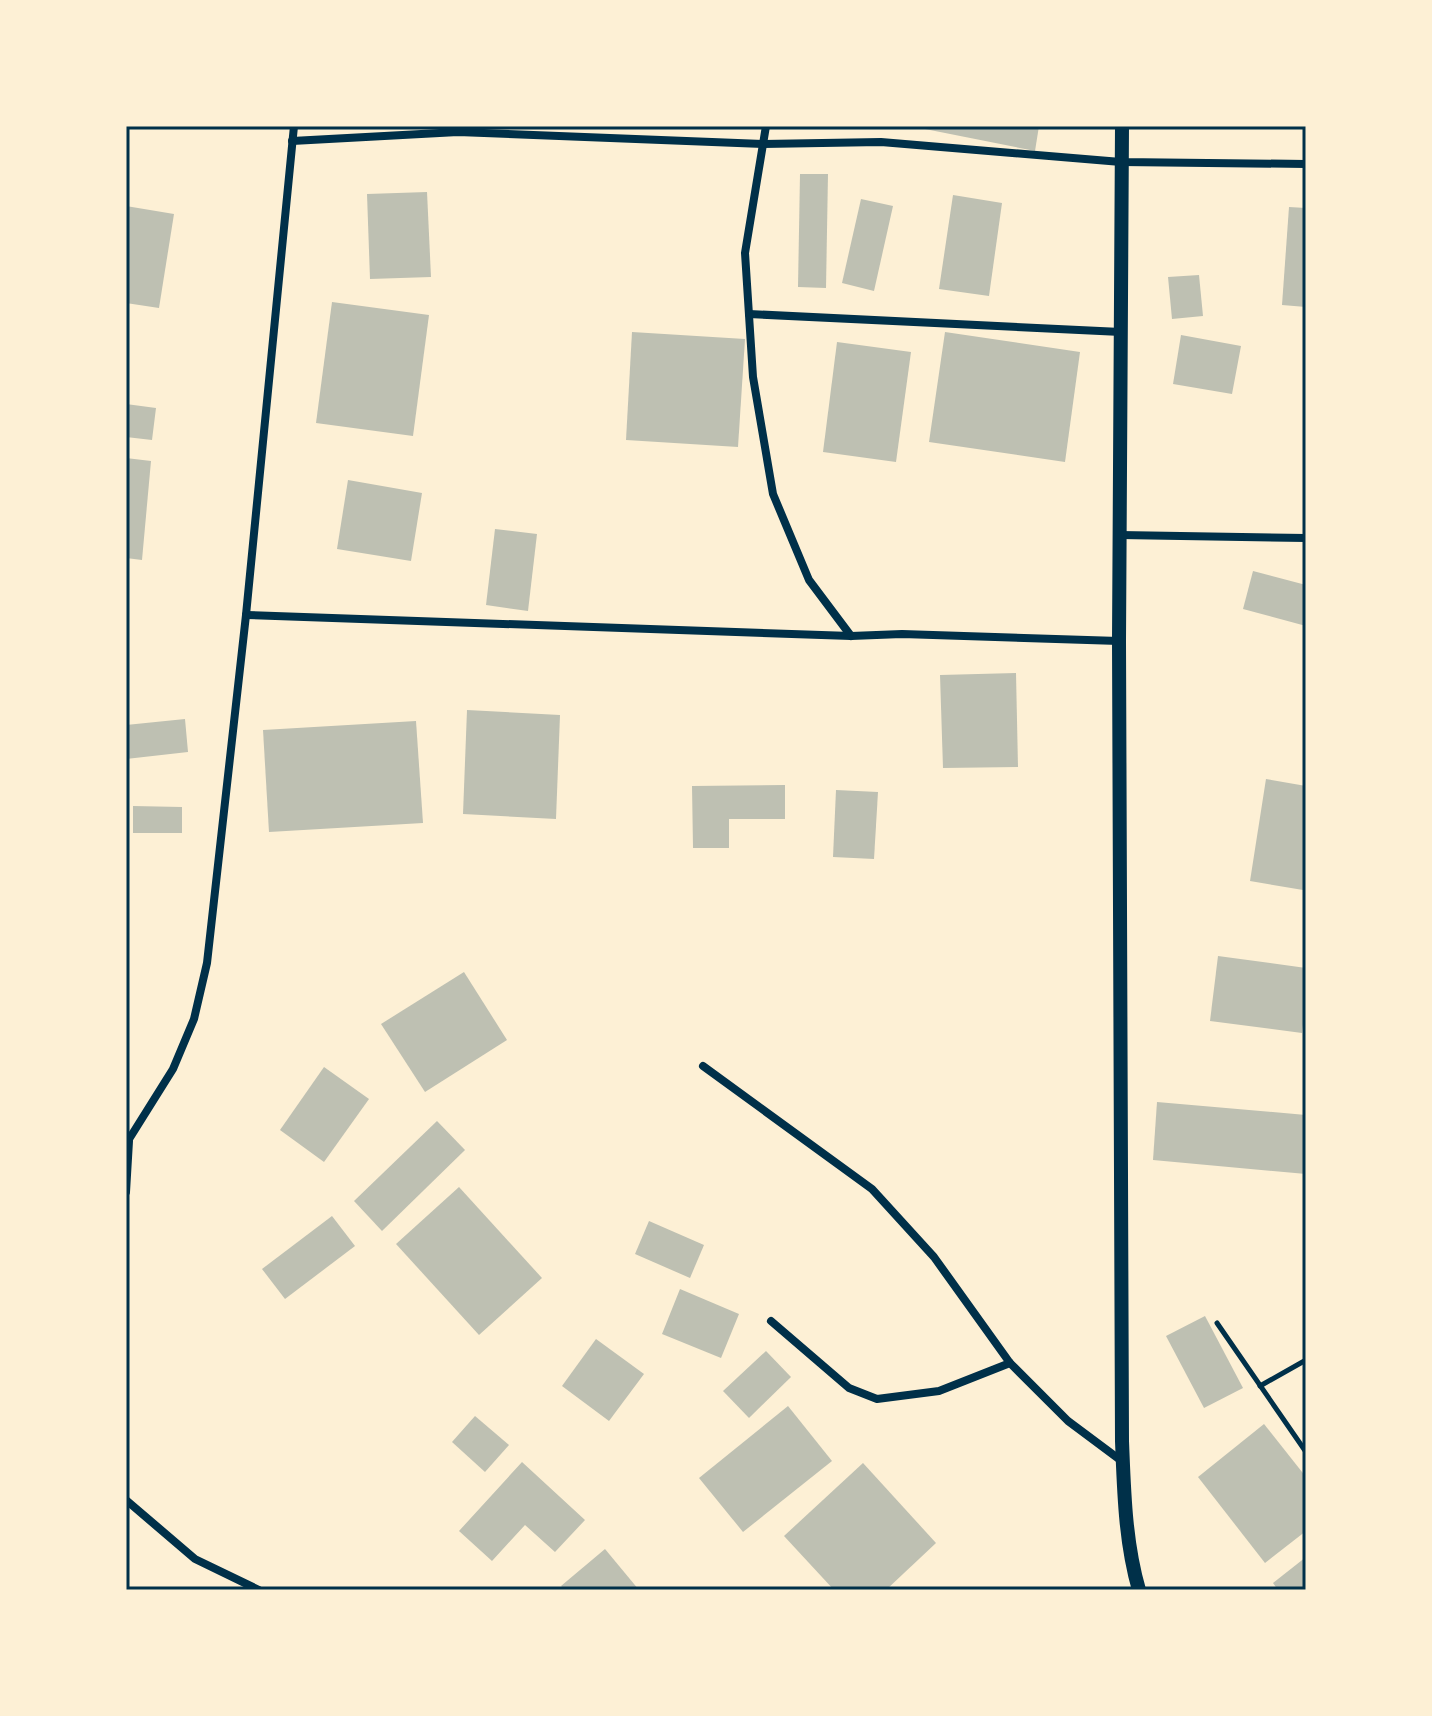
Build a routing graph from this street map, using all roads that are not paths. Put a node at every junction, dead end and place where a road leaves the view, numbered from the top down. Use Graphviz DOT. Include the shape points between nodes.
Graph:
graph roads {
  1 [pos="294,126"];
  2 [pos="766,126"];
  3 [pos="1122,126"];
  4 [pos="292,141"];
  5 [pos="763,144"];
  6 [pos="1121,162"];
  7 [pos="1306,164"];
  8 [pos="749,314"];
  9 [pos="1121,332"];
  10 [pos="1120,535"];
  11 [pos="1306,538"];
  12 [pos="246,615"];
  13 [pos="851,636"];
  14 [pos="1119,641"];
  15 [pos="703,1066"];
  16 [pos="128,1141"];
  17 [pos="126,1192"];
  18 [pos="771,1321"];
  19 [pos="1010,1363"];
  20 [pos="1123,1462"];
  21 [pos="126,1500"];
  22 [pos="1135,1587"];
  23 [pos="259,1590"];
  1 -- 4 [label="street"];
  2 -- 5 [label="street"];
  3 -- 6 [label="street"];
  4 -- 5 [label="street" via="458,132"];
  4 -- 12 [label="street"];
  5 -- 6 [label="street" via="881,142"];
  5 -- 8 [label="street" via="745,253"];
  6 -- 7 [label="street"];
  6 -- 9 [label="street"];
  8 -- 9 [label="street"];
  8 -- 13 [label="street" via="753,377 773,494 809,580"];
  9 -- 10 [label="street"];
  10 -- 11 [label="street"];
  10 -- 14 [label="street"];
  12 -- 13 [label="street"];
  12 -- 16 [label="street" via="207,963 194,1019 173,1069"];
  13 -- 14 [label="street"];
  14 -- 20 [label="street"];
  15 -- 19 [label="street" via="872,1189 934,1257"];
  16 -- 17 [label="street"];
  18 -- 19 [label="street" via="849,1388 877,1399 939,1391"];
  19 -- 20 [label="street" via="1068,1421"];
  20 -- 22 [label="street"];
  21 -- 23 [label="street" via="195,1559"];
}
